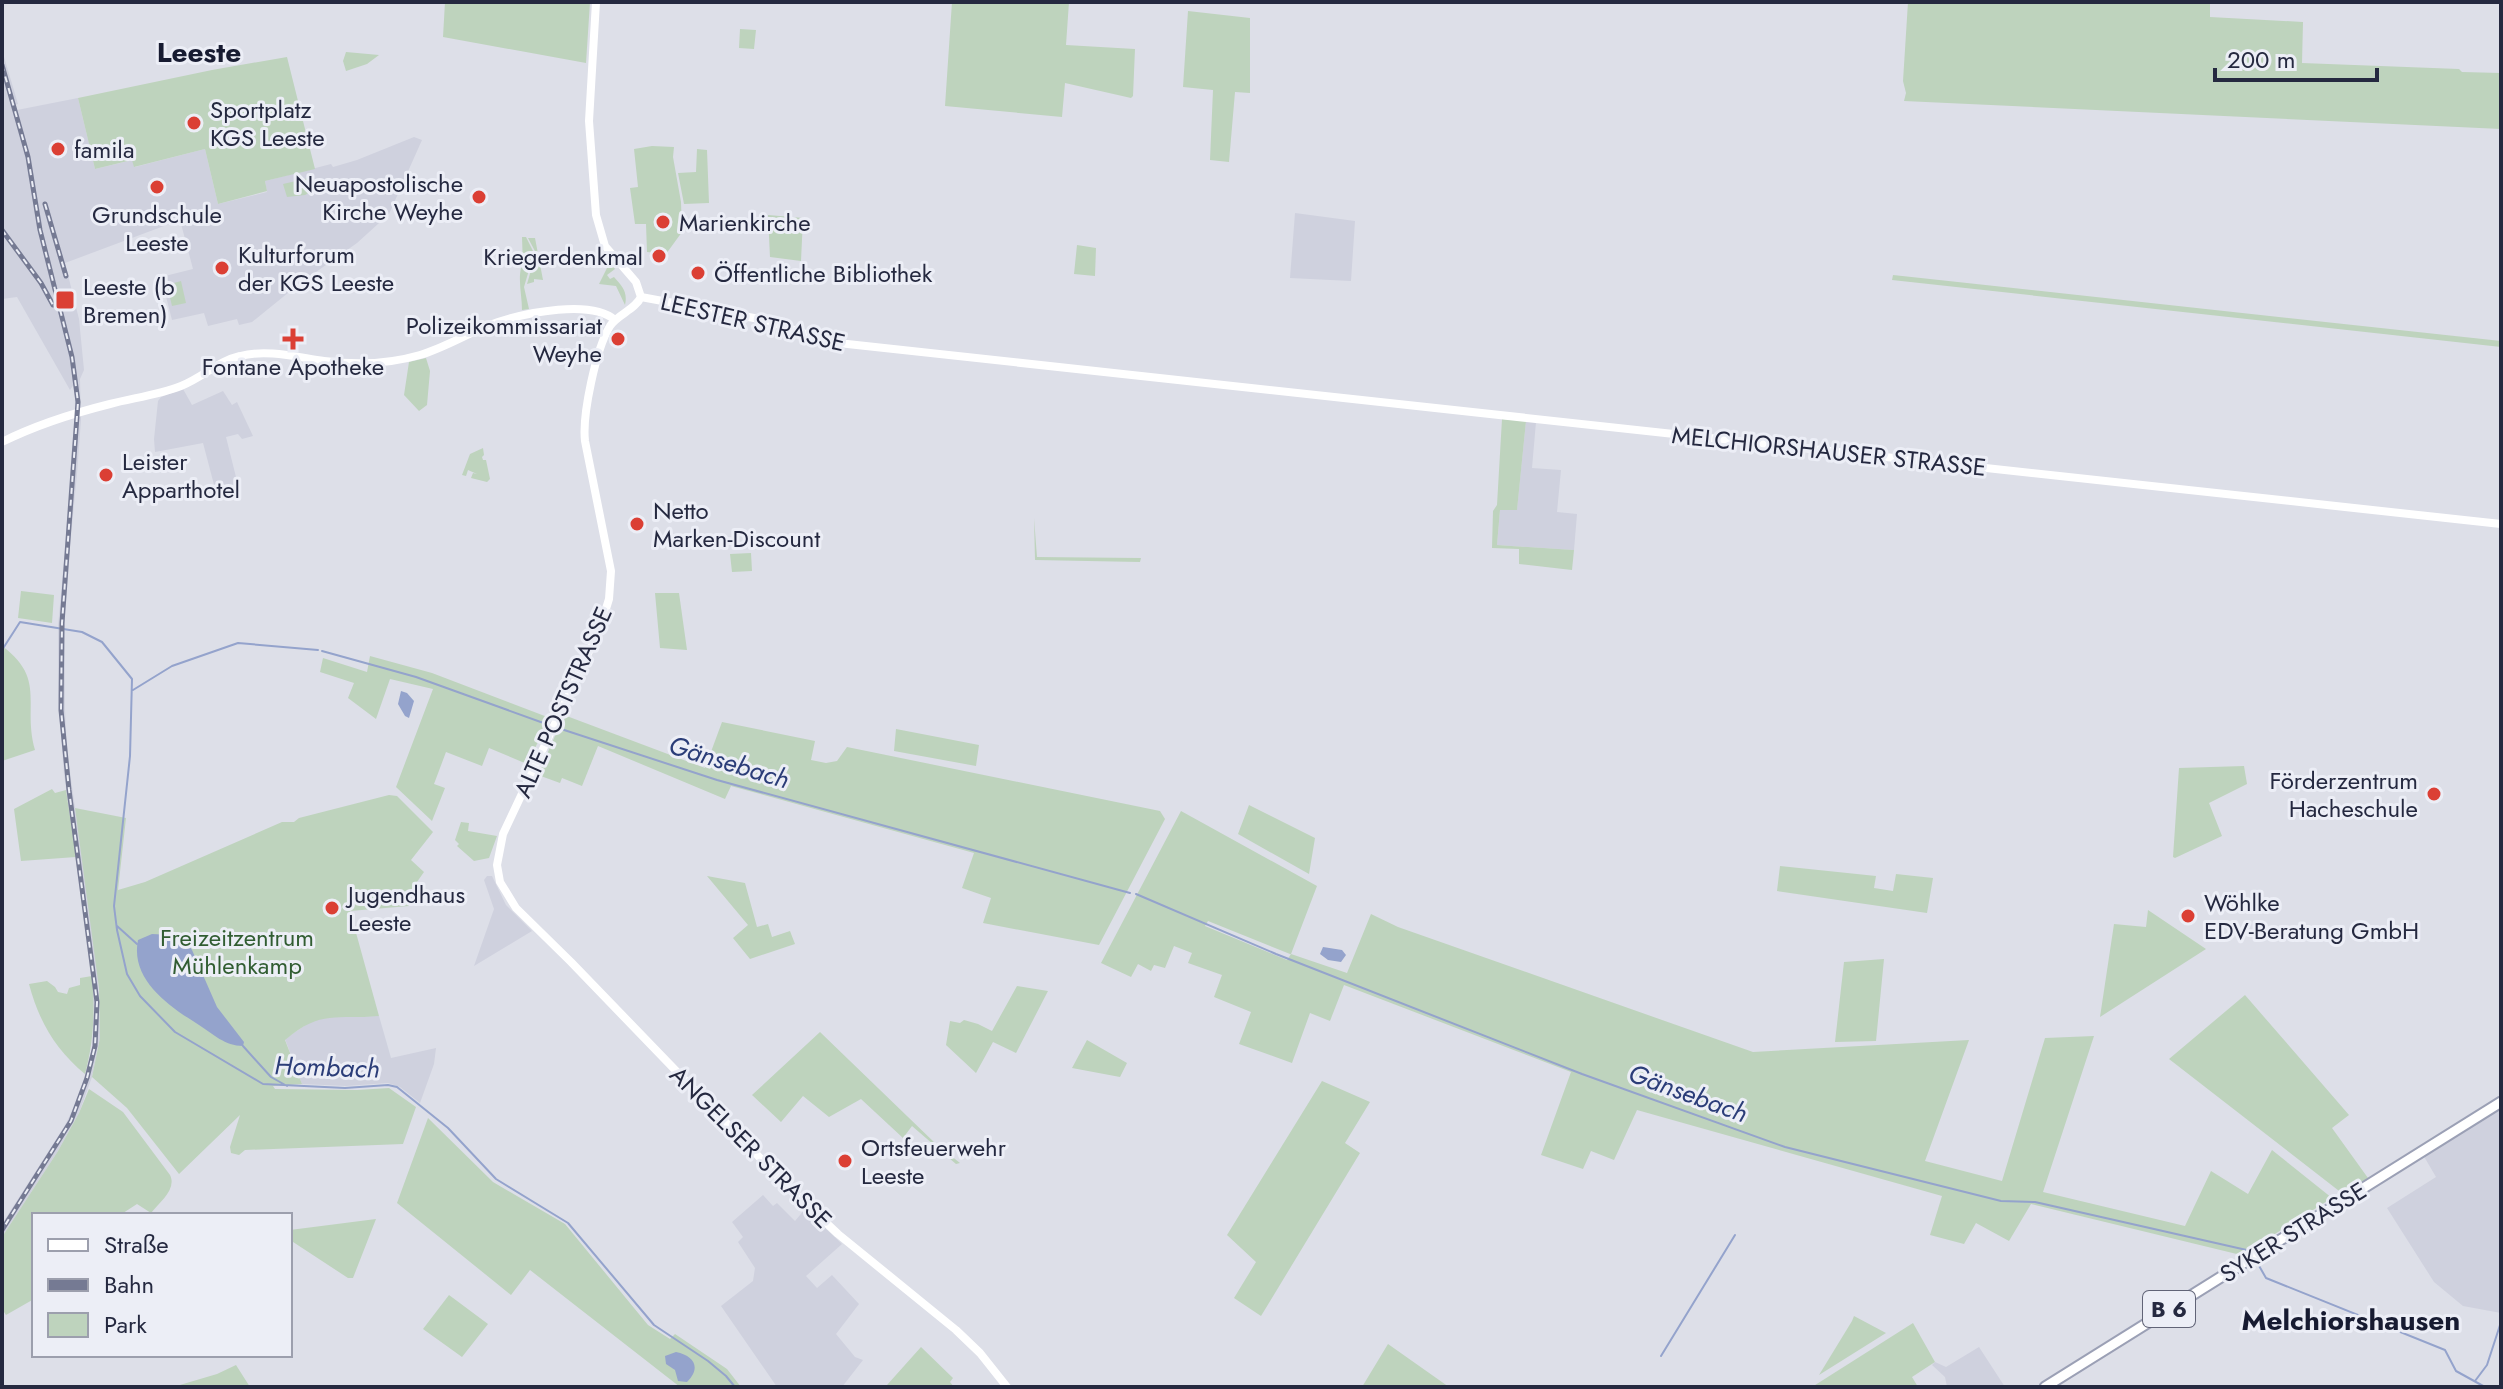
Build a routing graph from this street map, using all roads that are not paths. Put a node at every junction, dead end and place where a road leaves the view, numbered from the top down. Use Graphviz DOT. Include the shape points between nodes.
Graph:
graph roads {
  1 [pos="596,2"];
  2 [pos="641,297"];
  3 [pos="615,320"];
  4 [pos="1157,377"];
  5 [pos="2,442"];
  6 [pos="2501,524"];
  7 [pos="506,895"];
  8 [pos="2501,1102"];
  9 [pos="1007,1387"];
  10 [pos="2045,1387"];
  1 -- 2 [label="street" via="589,121 598,229"];
  2 -- 3 [label="street, LEESTER STRASSE"];
  2 -- 4 [label="street, LEESTER STRASSE" via="765,320 829,342"];
  3 -- 5 [label="street" via="597,311 540,313 495,323 417,356 372,363 260,353 239,356 178,387 78,412"];
  3 -- 7 [label="street, ALTE POSTSTRASSE" via="594,375 584,430 611,571 609,599 503,834 497,865"];
  4 -- 6 [label="street, MELCHIORSHAUSER STRASSE"];
  7 -- 9 [label="street, ANGELSER STRASSE" via="782,1181 956,1330"];
  8 -- 10 [label="main road, SYKER STRASSE / B 6"];
}
